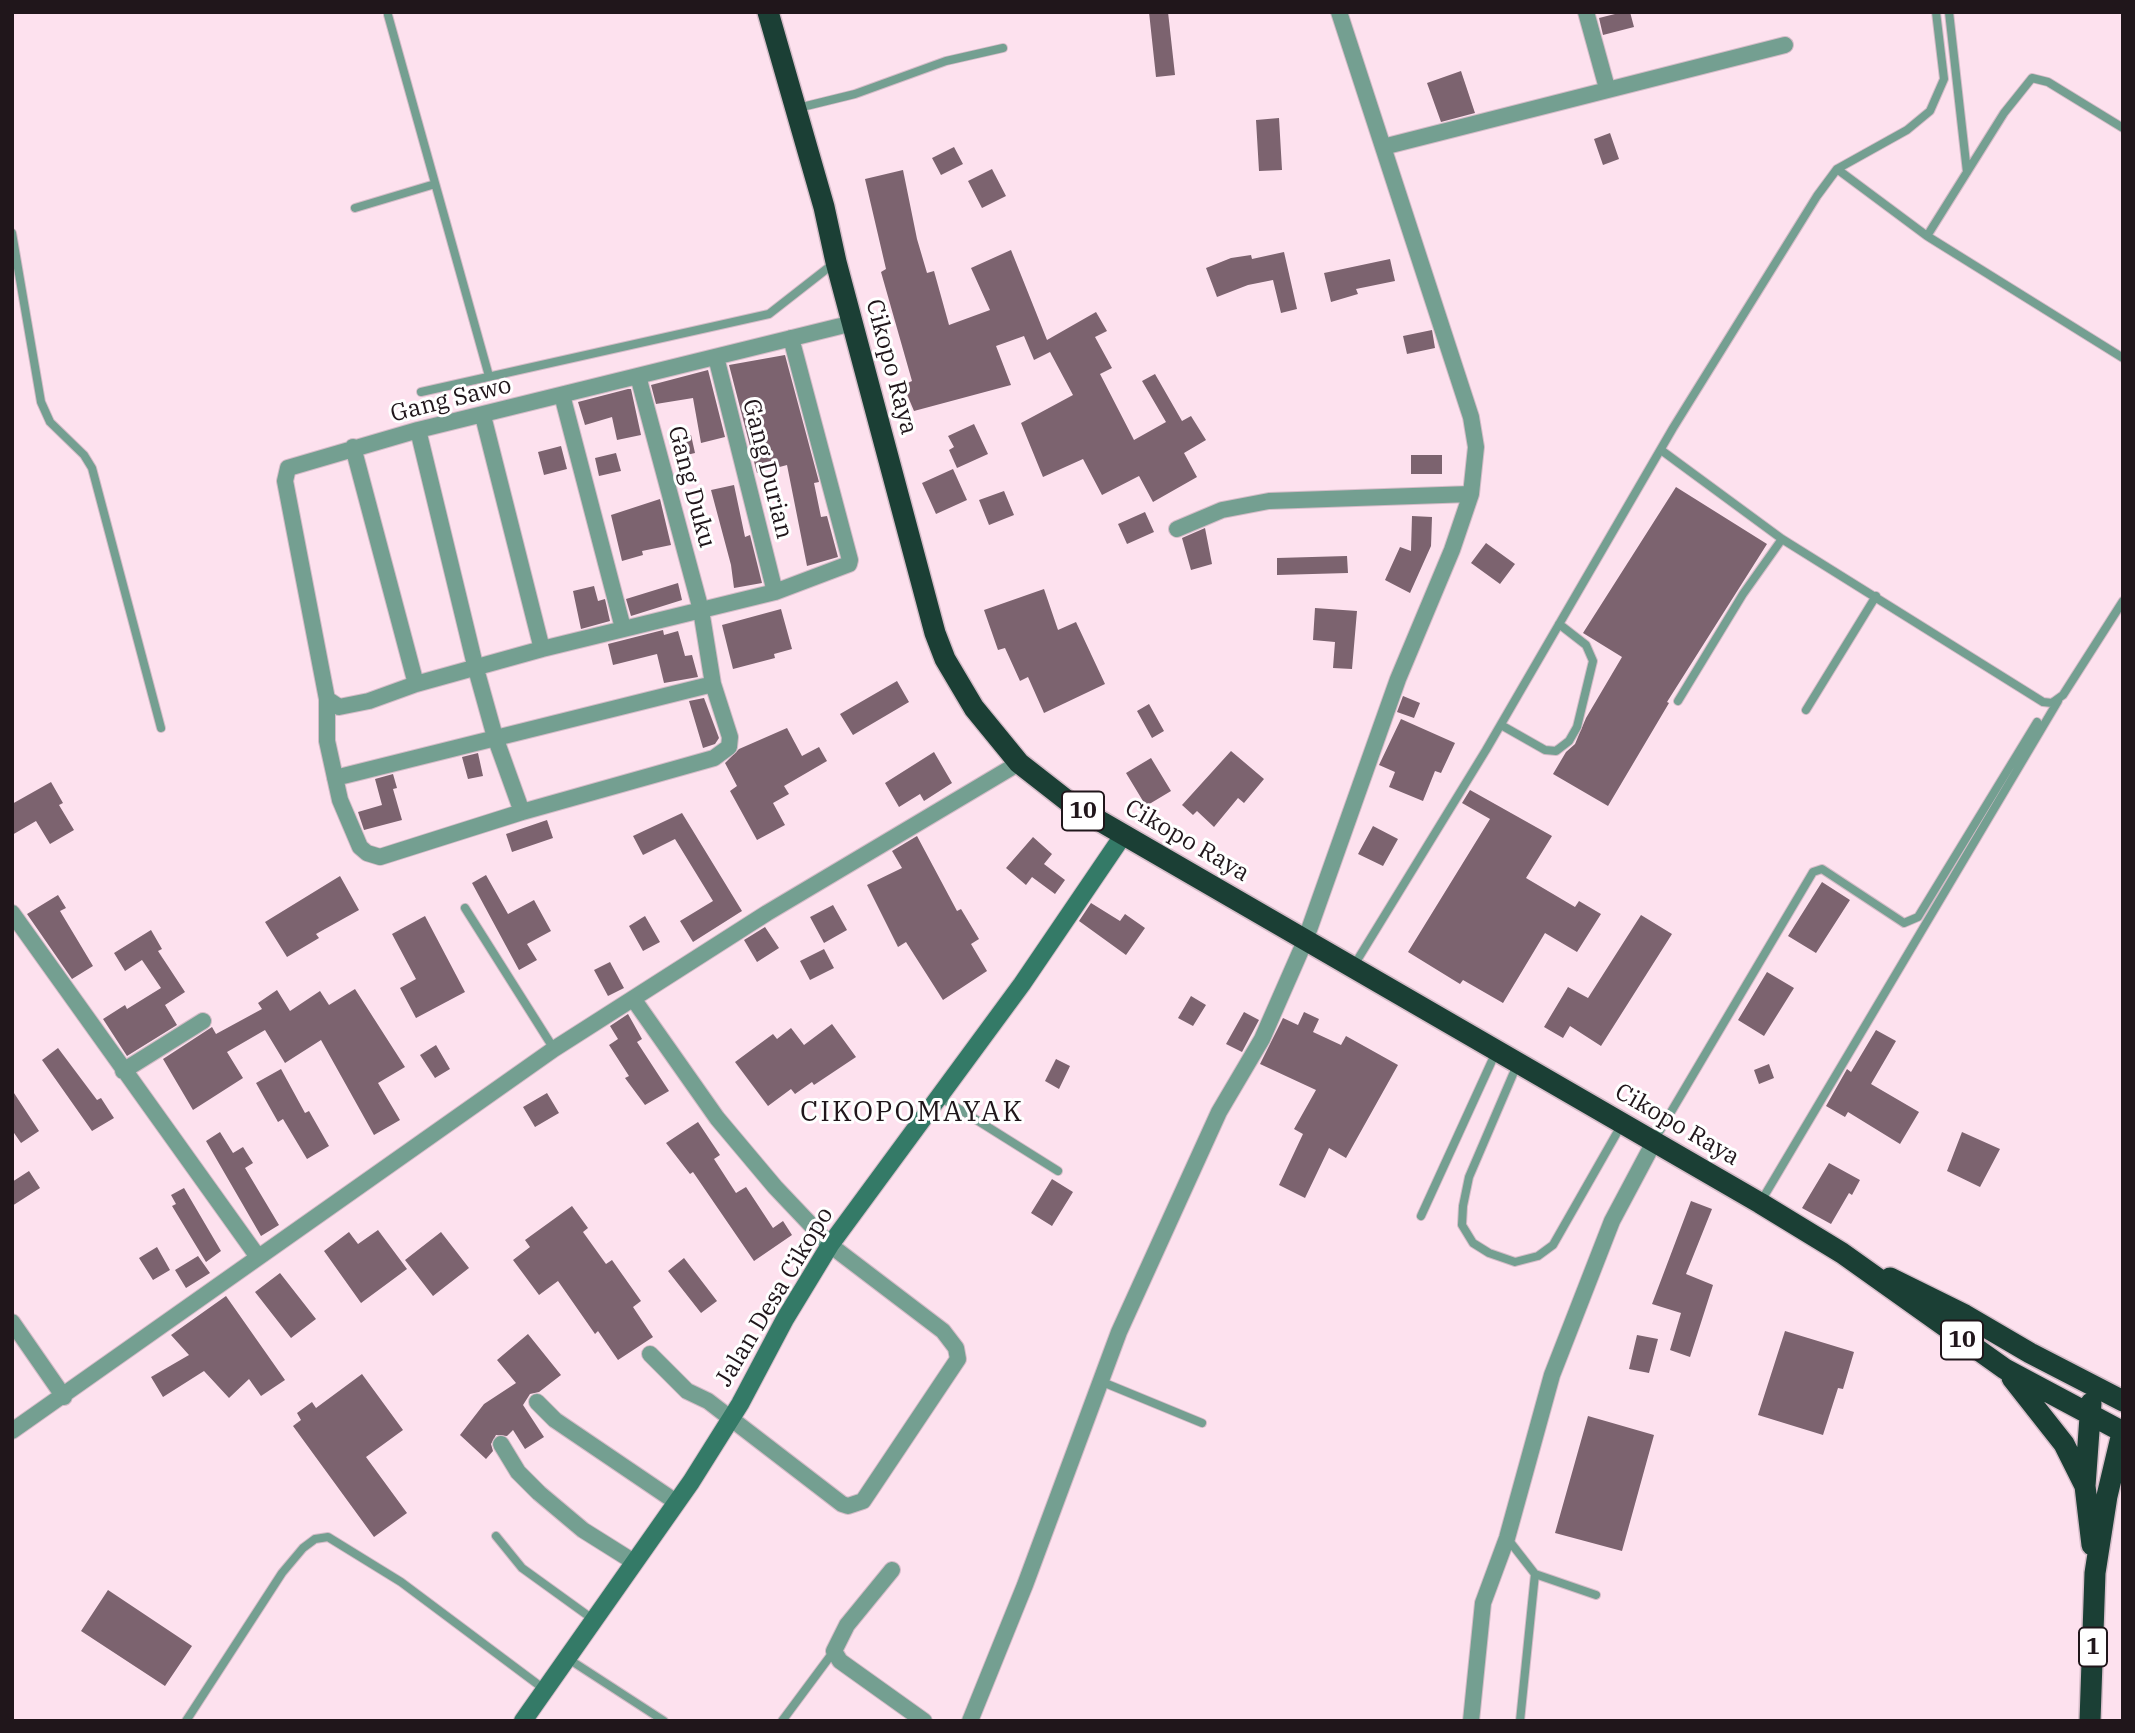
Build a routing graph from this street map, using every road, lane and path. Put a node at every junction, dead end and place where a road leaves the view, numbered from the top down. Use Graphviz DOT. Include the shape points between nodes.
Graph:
graph roads {
  1 [pos="768,12"];
  2 [pos="1339,12"];
  3 [pos="1587,12"];
  4 [pos="1936,12"];
  5 [pos="1949,12"];
  6 [pos="388,15"];
  7 [pos="1785,45"];
  8 [pos="1003,48"];
  9 [pos="1607,88"];
  10 [pos="794,109"];
  11 [pos="2123,128"];
  12 [pos="1382,147"];
  13 [pos="1837,169"];
  14 [pos="1967,172"];
  15 [pos="435,184"];
  16 [pos="355,208"];
  17 [pos="12,233"];
  18 [pos="1927,236"];
  19 [pos="836,262"];
  20 [pos="853,323"];
  21 [pos="791,338"];
  22 [pos="716,357"];
  23 [pos="2123,358"];
  24 [pos="489,376"];
  25 [pos="638,376"];
  26 [pos="421,392"];
  27 [pos="562,396"];
  28 [pos="482,416"];
  29 [pos="418,430"];
  30 [pos="353,447"];
  31 [pos="1661,450"];
  32 [pos="1471,494"];
  33 [pos="1177,529"];
  34 [pos="1782,539"];
  35 [pos="775,592"];
  36 [pos="1876,596"];
  37 [pos="2123,601"];
  38 [pos="701,610"];
  39 [pos="1559,624"];
  40 [pos="623,628"];
  41 [pos="542,649"];
  42 [pos="476,669"];
  43 [pos="416,684"];
  44 [pos="713,684"];
  45 [pos="327,699"];
  46 [pos="1678,701"];
  47 [pos="2058,701"];
  48 [pos="1806,710"];
  49 [pos="2038,722"];
  50 [pos="1501,725"];
  51 [pos="161,728"];
  52 [pos="495,737"];
  53 [pos="1019,763"];
  54 [pos="335,778"];
  55 [pos="522,812"];
  56 [pos="1124,834"];
  57 [pos="465,908"];
  58 [pos="12,913"];
  59 [pos="1305,941"];
  60 [pos="1353,967"];
  61 [pos="634,1000"];
  62 [pos="203,1021"];
  63 [pos="554,1049"];
  64 [pos="1496,1052"];
  65 [pos="1518,1063"];
  66 [pos="123,1071"];
  67 [pos="940,1097"];
  68 [pos="1622,1124"];
  69 [pos="1654,1142"];
  70 [pos="1058,1171"];
  71 [pos="1760,1203"];
  72 [pos="1421,1216"];
  73 [pos="830,1245"];
  74 [pos="1842,1254"];
  75 [pos="258,1257"];
  76 [pos="12,1322"];
  77 [pos="650,1354"];
  78 [pos="2005,1370"];
  79 [pos="1100,1381"];
  80 [pos="2092,1387"];
  81 [pos="64,1397"];
  82 [pos="2123,1401"];
  83 [pos="537,1402"];
  84 [pos="2090,1416"];
  85 [pos="731,1418"];
  86 [pos="1202,1423"];
  87 [pos="12,1431"];
  88 [pos="2123,1431"];
  89 [pos="501,1444"];
  90 [pos="2123,1466"];
  91 [pos="2085,1486"];
  92 [pos="2107,1496"];
  93 [pos="677,1502"];
  94 [pos="496,1536"];
  95 [pos="1507,1538"];
  96 [pos="634,1562"];
  97 [pos="892,1570"];
  98 [pos="2095,1573"];
  99 [pos="1535,1574"];
  100 [pos="1596,1595"];
  101 [pos="594,1620"];
  102 [pos="834,1651"];
  103 [pos="567,1658"];
  104 [pos="544,1689"];
  105 [pos="186,1721"];
  106 [pos="523,1721"];
  107 [pos="664,1721"];
  108 [pos="782,1721"];
  109 [pos="923,1721"];
  110 [pos="970,1721"];
  111 [pos="1471,1721"];
  112 [pos="1520,1721"];
  113 [pos="2091,1721"];
  1 -- 10 [label="highway, Cikopo Raya / 10"];
  2 -- 12 [label="street"];
  3 -- 9 [label="street"];
  4 -- 13 [label="lane" via="1944,79 1930,111 1908,130"];
  5 -- 14 [label="lane"];
  6 -- 15 [label="lane"];
  7 -- 9 [label="street"];
  8 -- 10 [label="lane"];
  9 -- 12 [label="street"];
  10 -- 19 [label="highway, Cikopo Raya / 10"];
  11 -- 14 [label="lane" via="2034,77 2004,113"];
  12 -- 32 [label="street" via="1471,417 1476,447"];
  13 -- 18 [label="lane"];
  13 -- 31 [label="lane"];
  14 -- 18 [label="lane"];
  15 -- 16 [label="lane"];
  15 -- 24 [label="lane"];
  17 -- 51 [label="lane" via="41,402 50,422 92,468"];
  18 -- 23 [label="lane"];
  19 -- 20 [label="highway, Cikopo Raya / 10"];
  19 -- 24 [label="lane" via="769,314"];
  20 -- 21 [label="street, Gang Sawo"];
  20 -- 53 [label="highway, Cikopo Raya / 10" via="935,633 974,708"];
  21 -- 22 [label="street, Gang Sawo"];
  21 -- 35 [label="street" via="850,560 844,567"];
  22 -- 25 [label="street, Gang Sawo"];
  22 -- 35 [label="street, Gang Durian"];
  24 -- 26 [label="lane"];
  25 -- 27 [label="street, Gang Sawo"];
  25 -- 38 [label="street, Gang Duku"];
  27 -- 28 [label="street, Gang Sawo"];
  27 -- 40 [label="street"];
  28 -- 29 [label="street, Gang Sawo"];
  28 -- 41 [label="street"];
  29 -- 30 [label="street, Gang Sawo"];
  29 -- 42 [label="street"];
  30 -- 43 [label="street"];
  30 -- 45 [label="street, Gang Sawo" via="292,465 286,477"];
  31 -- 34 [label="lane"];
  31 -- 39 [label="lane"];
  32 -- 33 [label="street" via="1269,501 1222,510"];
  32 -- 59 [label="street" via="1398,679"];
  34 -- 36 [label="lane"];
  34 -- 46 [label="lane" via="1742,594"];
  35 -- 38 [label="street"];
  36 -- 47 [label="lane" via="2042,702"];
  36 -- 48 [label="lane"];
  37 -- 47 [label="lane"];
  38 -- 40 [label="street"];
  38 -- 44 [label="street, Gang Duku"];
  39 -- 50 [label="lane"];
  39 -- 50 [label="lane" via="1586,645 1593,661 1577,727 1569,741 1556,751 1545,750"];
  40 -- 41 [label="street"];
  41 -- 42 [label="street"];
  42 -- 43 [label="street"];
  42 -- 52 [label="street"];
  43 -- 45 [label="street" via="348,707 334,706"];
  44 -- 52 [label="street"];
  44 -- 55 [label="street, Gang Duku" via="730,737 724,753"];
  45 -- 54 [label="street, Gang Sawo" via="327,741"];
  47 -- 71 [label="lane"];
  49 -- 69 [label="lane" via="1918,917 1904,923 1822,869 1813,872"];
  50 -- 60 [label="lane"];
  52 -- 54 [label="street"];
  52 -- 55 [label="street"];
  53 -- 56 [label="highway, Cikopo Raya / 10" via="1074,806"];
  53 -- 61 [label="street" via="767,913"];
  54 -- 55 [label="street, Gang Sawo" via="360,847 380,857"];
  56 -- 59 [label="highway, Cikopo Raya / 10"];
  56 -- 67 [label="main road, Jalan Desa Cikopo"];
  57 -- 63 [label="lane"];
  58 -- 66 [label="street"];
  59 -- 60 [label="highway, Cikopo Raya / 10"];
  59 -- 79 [label="street" via="1262,1039 1219,1112"];
  60 -- 64 [label="highway, Cikopo Raya / 10"];
  61 -- 63 [label="street"];
  61 -- 73 [label="street" via="746,1154"];
  62 -- 66 [label="street"];
  63 -- 75 [label="street"];
  64 -- 65 [label="highway, Cikopo Raya / 10"];
  64 -- 72 [label="lane"];
  65 -- 68 [label="highway, Cikopo Raya / 10"];
  65 -- 68 [label="lane" via="1469,1177 1463,1206 1462,1225 1473,1243 1489,1253 1515,1262 1538,1256 1553,1245"];
  66 -- 75 [label="street"];
  67 -- 70 [label="lane"];
  67 -- 73 [label="main road, Jalan Desa Cikopo"];
  68 -- 69 [label="highway, Cikopo Raya / 10"];
  69 -- 71 [label="highway, Cikopo Raya / 10"];
  69 -- 95 [label="street" via="1612,1221 1552,1376"];
  71 -- 74 [label="highway, Cikopo Raya / 10"];
  73 -- 85 [label="main road, Jalan Desa Cikopo"];
  73 -- 85 [label="street" via="943,1331 956,1348 955,1366 856,1506 842,1504"];
  74 -- 78 [label="highway, Cikopo Raya / 10"];
  74 -- 80 [label="highway, Cikopo Raya / 10" via="1965,1315"];
  75 -- 81 [label="street"];
  76 -- 81 [label="street"];
  77 -- 85 [label="street" via="687,1391"];
  78 -- 84 [label="highway, Cikopo Raya / 10"];
  78 -- 91 [label="highway" via="2064,1444"];
  79 -- 86 [label="lane"];
  79 -- 110 [label="street"];
  80 -- 82 [label="highway, Cikopo Raya"];
  80 -- 84 [label="highway, 1"];
  81 -- 87 [label="street"];
  83 -- 93 [label="street" via="555,1420"];
  84 -- 88 [label="highway, 10"];
  84 -- 91 [label="highway, 1"];
  85 -- 93 [label="main road, Jalan Desa Cikopo"];
  88 -- 92 [label="highway, 1"];
  89 -- 96 [label="street" via="518,1472 539,1493 583,1530"];
  90 -- 92 [label="highway, 1"];
  91 -- 98 [label="highway, 1"];
  92 -- 98 [label="highway, 1"];
  93 -- 96 [label="main road, Jalan Desa Cikopo"];
  94 -- 101 [label="lane" via="522,1568"];
  95 -- 99 [label="lane"];
  95 -- 111 [label="street" via="1483,1603"];
  96 -- 101 [label="main road, Jalan Desa Cikopo"];
  97 -- 102 [label="street" via="847,1625"];
  98 -- 113 [label="highway, 1"];
  99 -- 100 [label="lane"];
  99 -- 112 [label="lane"];
  101 -- 103 [label="main road, Jalan Desa Cikopo"];
  102 -- 108 [label="lane"];
  102 -- 109 [label="street" via="840,1661"];
  103 -- 104 [label="main road, Jalan Desa Cikopo"];
  103 -- 107 [label="lane"];
  104 -- 105 [label="lane" via="401,1582 328,1537 314,1539 282,1573"];
  104 -- 106 [label="main road, Jalan Desa Cikopo"];
}
